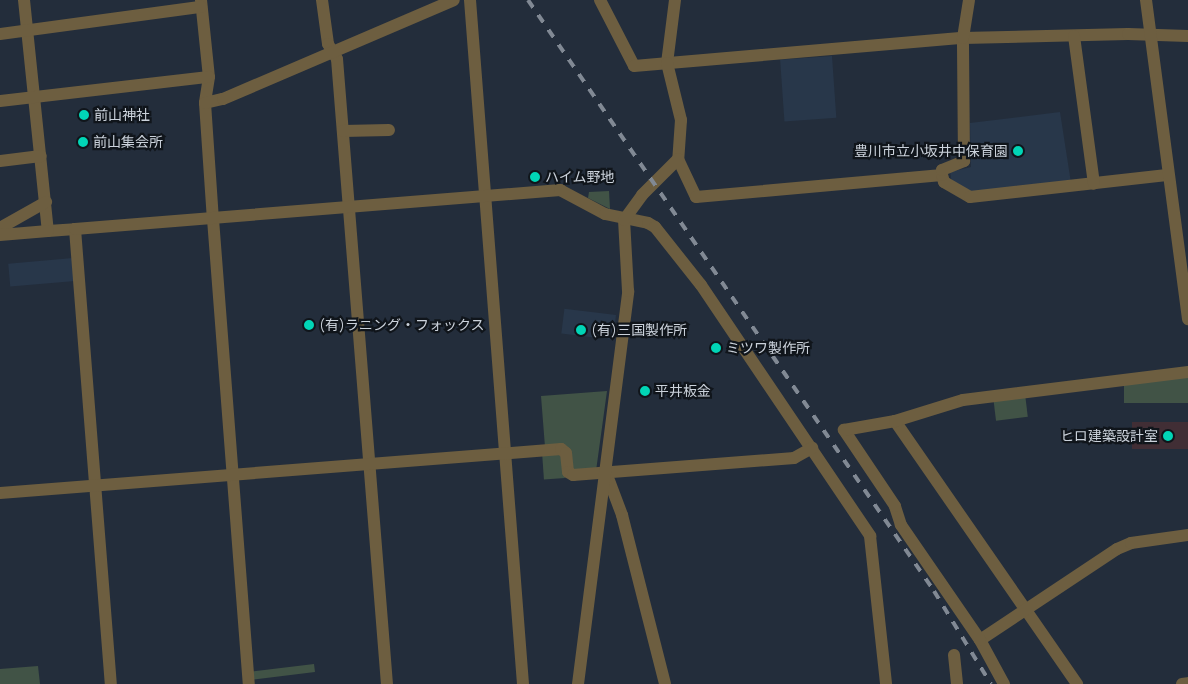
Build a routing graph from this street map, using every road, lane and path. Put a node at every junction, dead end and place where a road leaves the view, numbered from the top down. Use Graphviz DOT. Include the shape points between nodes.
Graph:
graph roads {
  1 [pos="24,0"];
  2 [pos="322,0"];
  3 [pos="454,0"];
  4 [pos="470,0"];
  5 [pos="600,0"];
  6 [pos="675,0"];
  7 [pos="969,0"];
  8 [pos="1146,0"];
  9 [pos="201,4"];
  10 [pos="27,30"];
  11 [pos="0,34"];
  12 [pos="1074,36"];
  13 [pos="1151,36"];
  14 [pos="1188,36"];
  15 [pos="963,38"];
  16 [pos="332,52"];
  17 [pos="667,63"];
  18 [pos="209,77"];
  19 [pos="35,97"];
  20 [pos="0,101"];
  21 [pos="205,103"];
  22 [pos="389,130"];
  23 [pos="343,131"];
  24 [pos="41,156"];
  25 [pos="678,159"];
  26 [pos="0,161"];
  27 [pos="942,175"];
  28 [pos="1168,175"];
  29 [pos="1094,184"];
  30 [pos="485,196"];
  31 [pos="46,202"];
  32 [pos="348,208"];
  33 [pos="213,219"];
  34 [pos="624,220"];
  35 [pos="0,228"];
  36 [pos="75,229"];
  37 [pos="48,231"];
  38 [pos="0,235"];
  39 [pos="1188,319"];
  40 [pos="1188,372"];
  41 [pos="895,421"];
  42 [pos="812,448"];
  43 [pos="505,454"];
  44 [pos="368,463"];
  45 [pos="606,472"];
  46 [pos="232,473"];
  47 [pos="94,486"];
  48 [pos="0,492"];
  49 [pos="1188,535"];
  50 [pos="1024,611"];
  51 [pos="980,640"];
  52 [pos="954,655"];
  53 [pos="1188,683"];
  54 [pos="112,684"];
  55 [pos="249,684"];
  56 [pos="387,684"];
  57 [pos="523,684"];
  58 [pos="578,684"];
  59 [pos="665,684"];
  60 [pos="886,684"];
  61 [pos="956,684"];
  62 [pos="1004,684"];
  63 [pos="1077,684"];
  64 [pos="1182,684"];
  1 -- 10 [label="street"];
  2 -- 16 [label="street"];
  3 -- 16 [label="street"];
  4 -- 30 [label="street"];
  5 -- 17 [label="street" via="634,66"];
  6 -- 17 [label="street"];
  7 -- 15 [label="street"];
  8 -- 13 [label="street"];
  9 -- 10 [label="street"];
  9 -- 18 [label="street"];
  10 -- 11 [label="street"];
  10 -- 19 [label="street"];
  12 -- 13 [label="street"];
  12 -- 15 [label="street"];
  12 -- 29 [label="street"];
  13 -- 14 [label="street"];
  13 -- 28 [label="street"];
  15 -- 17 [label="street"];
  15 -- 27 [label="street" via="964,161 942,170"];
  16 -- 21 [label="street" via="223,99"];
  16 -- 23 [label="street" via="337,59"];
  17 -- 25 [label="street" via="681,120"];
  18 -- 19 [label="street"];
  18 -- 21 [label="street"];
  19 -- 20 [label="street"];
  19 -- 24 [label="street"];
  21 -- 33 [label="street"];
  22 -- 23 [label="street"];
  23 -- 32 [label="street"];
  24 -- 26 [label="street"];
  24 -- 31 [label="street"];
  25 -- 27 [label="street" via="696,196"];
  25 -- 34 [label="street" via="642,195"];
  27 -- 29 [label="street" via="944,182 970,197"];
  28 -- 29 [label="street"];
  28 -- 39 [label="street"];
  30 -- 32 [label="street"];
  30 -- 34 [label="street" via="560,190 604,214"];
  30 -- 43 [label="street"];
  31 -- 35 [label="street"];
  31 -- 37 [label="street"];
  32 -- 33 [label="street"];
  32 -- 44 [label="street"];
  33 -- 36 [label="street"];
  33 -- 46 [label="street"];
  34 -- 42 [label="street" via="655,227 701,284"];
  34 -- 45 [label="street" via="628,290"];
  36 -- 37 [label="street"];
  36 -- 47 [label="street"];
  37 -- 38 [label="street"];
  40 -- 41 [label="street" via="963,400"];
  41 -- 50 [label="street"];
  41 -- 51 [label="street" via="844,430 895,506 901,525"];
  42 -- 45 [label="street" via="794,458"];
  42 -- 60 [label="street" via="870,536"];
  43 -- 44 [label="street"];
  43 -- 45 [label="street" via="563,449 570,474"];
  43 -- 57 [label="street"];
  44 -- 46 [label="street"];
  44 -- 56 [label="street"];
  45 -- 58 [label="street"];
  45 -- 59 [label="street" via="622,515"];
  46 -- 47 [label="street"];
  46 -- 55 [label="street"];
  47 -- 48 [label="street"];
  47 -- 54 [label="street"];
  49 -- 50 [label="street" via="1125,545"];
  50 -- 51 [label="street"];
  50 -- 63 [label="street"];
  51 -- 62 [label="street"];
  52 -- 61 [label="street"];
  53 -- 64 [label="street"];
}
